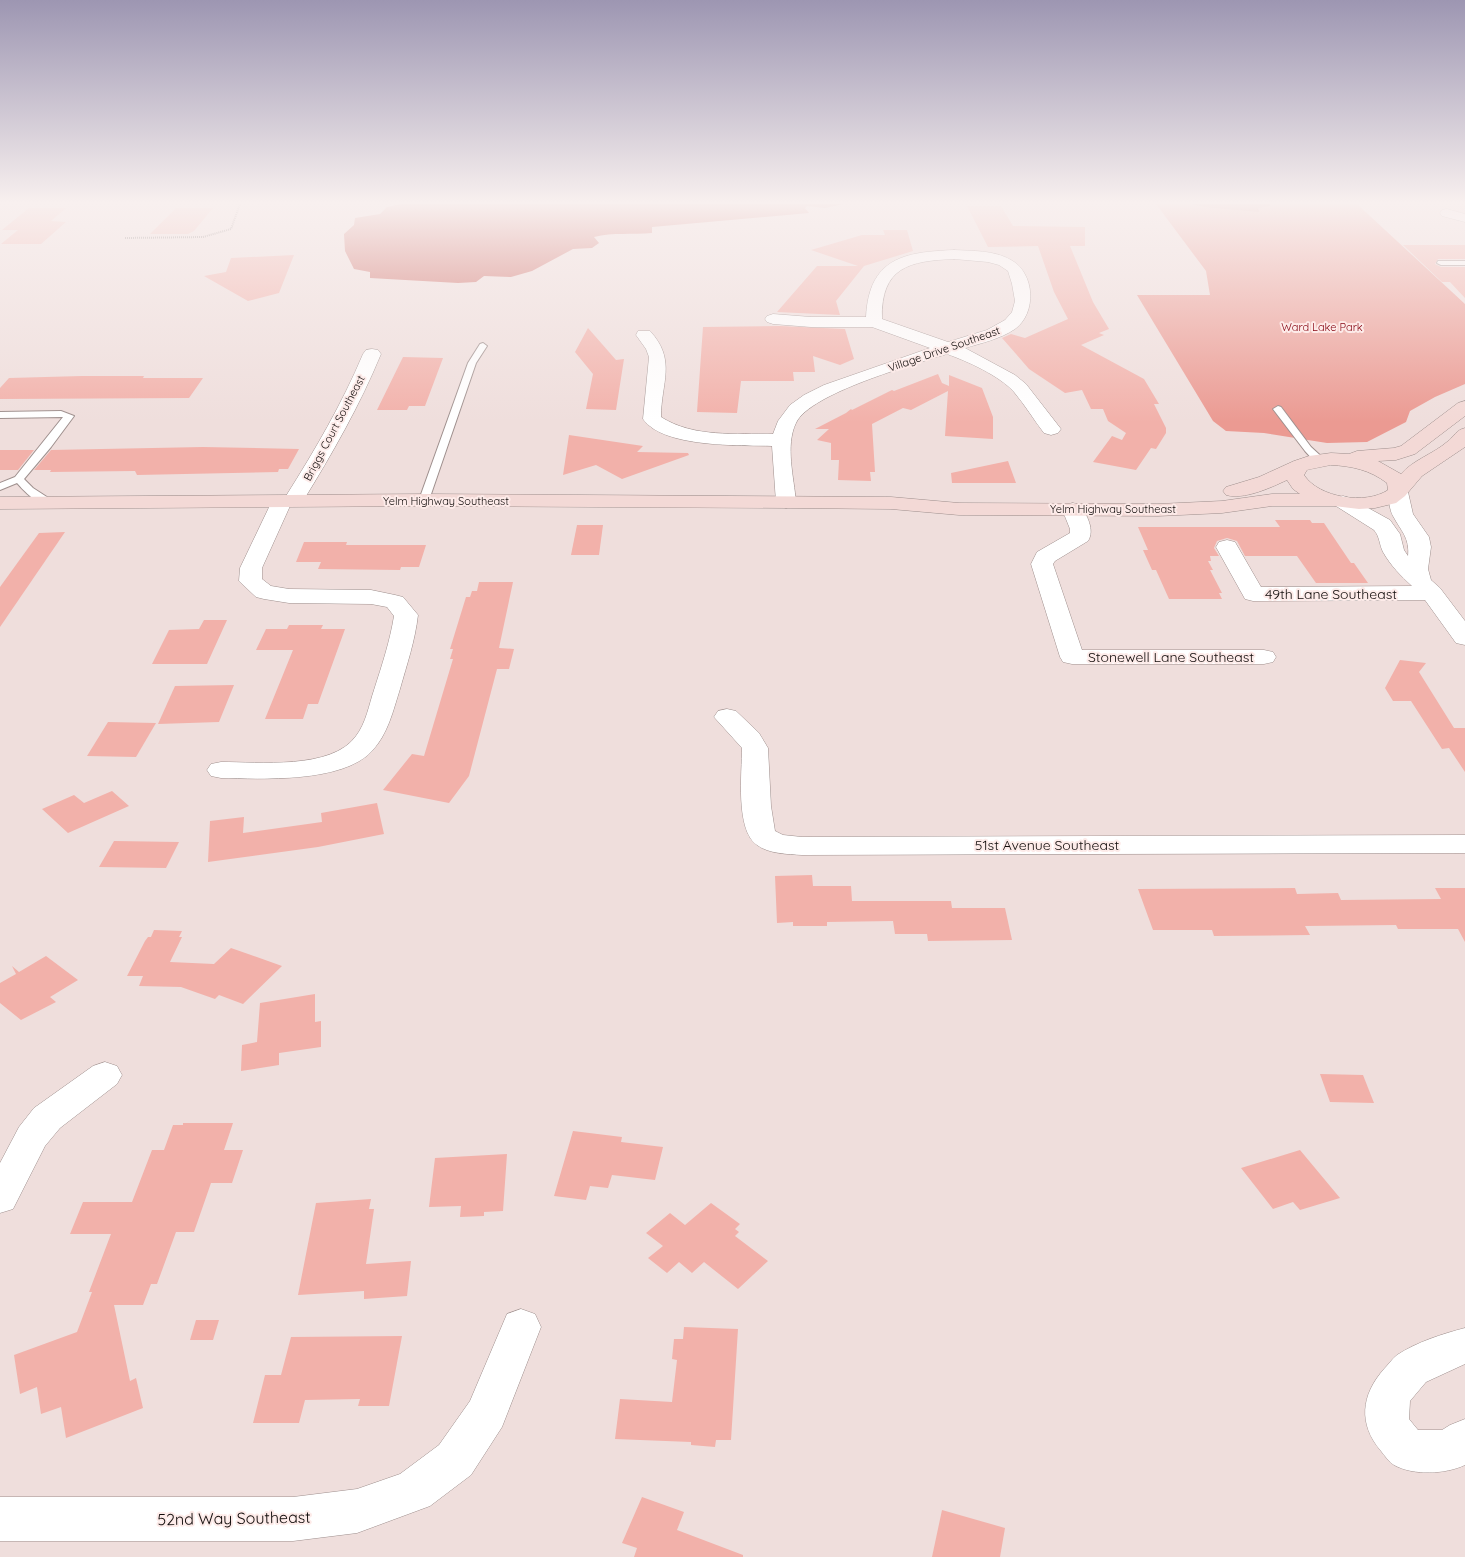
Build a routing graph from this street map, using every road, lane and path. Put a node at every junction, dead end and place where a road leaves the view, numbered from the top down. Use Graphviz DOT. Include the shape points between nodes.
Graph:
graph roads {
  1 [pos="886,277"];
  2 [pos="1017,277"];
  3 [pos="773,319"];
  4 [pos="874,322"];
  5 [pos="644,335"];
  6 [pos="483,346"];
  7 [pos="945,348"];
  8 [pos="372,354"];
  9 [pos="1465,407"];
  10 [pos="1278,408"];
  11 [pos="0,415"];
  12 [pos="1051,429"];
  13 [pos="1465,434"];
  14 [pos="781,440"];
  15 [pos="1322,460"];
  16 [pos="1298,467"];
  17 [pos="19,479"];
  18 [pos="0,486"];
  19 [pos="1399,490"];
  20 [pos="424,500"];
  21 [pos="288,501"];
  22 [pos="1339,501"];
  23 [pos="786,502"];
  24 [pos="0,503"];
  25 [pos="49,503"];
  26 [pos="891,503"];
  27 [pos="1073,510"];
  28 [pos="1227,547"];
  29 [pos="1426,587"];
  30 [pos="1465,638"];
  31 [pos="1264,657"];
  32 [pos="727,716"];
  33 [pos="221,770"];
  34 [pos="1465,844"];
  35 [pos="105,1075"];
  36 [pos="0,1198"];
  37 [pos="521,1327"];
  38 [pos="1465,1346"];
  39 [pos="1465,1439"];
  40 [pos="0,1519"];
  1 -- 4 [label="street, Village Drive Southeast" via="877,294"];
  2 -- 7 [label="street, Village Drive Southeast" via="1023,302 1016,318 1008,326"];
  3 -- 4 [label="street"];
  4 -- 7 [label="street"];
  5 -- 14 [label="street" via="653,345 657,357 652,420 662,428 699,437"];
  6 -- 20 [label="lane" via="472,362"];
  7 -- 12 [label="street" via="967,355 1009,379 1020,388"];
  7 -- 14 [label="street, Village Drive Southeast" via="812,396 789,416"];
  8 -- 21 [label="street, Briggs Court Southeast" via="323,453"];
  9 -- 15 [label="main road" via="1408,450 1377,457"];
  10 -- 15 [label="lane" via="1308,450"];
  11 -- 17 [label="lane" via="69,416"];
  13 -- 19 [label="main road" via="1450,451 1416,471"];
  14 -- 23 [label="street, Village Drive Southeast"];
  15 -- 16 [label="main road, Yelm Highway Southeast"];
  15 -- 19 [label="main road" via="1350,461 1373,467 1397,481"];
  16 -- 22 [label="main road" via="1294,475 1299,485 1313,494"];
  16 -- 26 [label="main road, Yelm Highway Southeast" via="1264,483 1225,492 955,498"];
  17 -- 18 [label="lane"];
  17 -- 25 [label="lane"];
  19 -- 22 [label="main road, Yelm Highway Southeast" via="1395,496 1380,502"];
  19 -- 29 [label="street" via="1402,514 1418,537 1417,569"];
  20 -- 21 [label="main road, Yelm Highway Southeast"];
  20 -- 23 [label="main road, Yelm Highway Southeast"];
  21 -- 25 [label="main road, Yelm Highway Southeast"];
  21 -- 33 [label="street, Briggs Court Southeast" via="251,568 250,581 264,592 289,596 371,596 394,602 406,616 404,636 379,717 360,748 336,761 305,769"];
  22 -- 27 [label="main road, Yelm Highway Southeast" via="1272,500 1222,507"];
  22 -- 29 [label="street" via="1382,525 1402,564"];
  23 -- 26 [label="main road, Yelm Highway Southeast"];
  24 -- 25 [label="main road, Yelm Highway Southeast"];
  26 -- 27 [label="main road, Yelm Highway Southeast" via="959,509"];
  27 -- 31 [label="street, Stonewell Lane Southeast" via="1081,529 1080,536 1044,558 1042,564 1072,657"];
  28 -- 29 [label="street, 49th Lane Southeast" via="1254,594"];
  29 -- 30 [label="street"];
  32 -- 34 [label="street, 51st Avenue Southeast" via="755,748 758,822 762,834 777,844"];
  35 -- 36 [label="street" via="47,1118 32,1137"];
  37 -- 40 [label="street, 52nd Way Southeast" via="487,1413 454,1460 414,1491 357,1511 292,1519"];
  38 -- 39 [label="street" via="1410,1369 1389,1394 1386,1426 1408,1450 1449,1451"];
}
